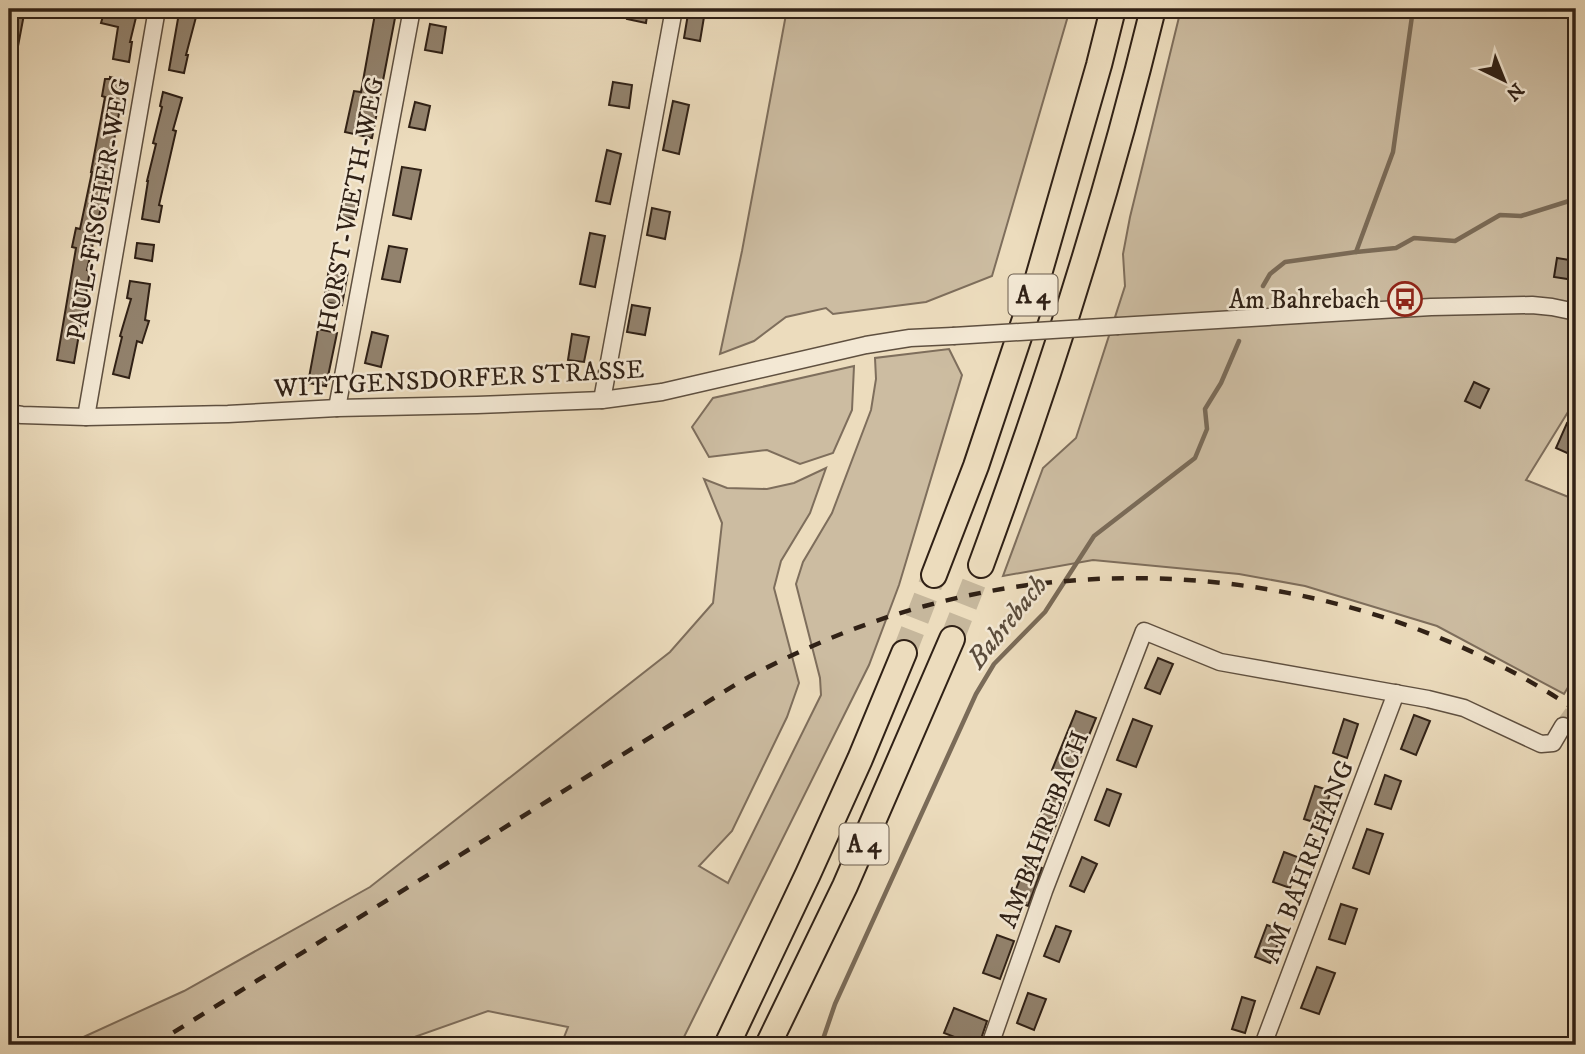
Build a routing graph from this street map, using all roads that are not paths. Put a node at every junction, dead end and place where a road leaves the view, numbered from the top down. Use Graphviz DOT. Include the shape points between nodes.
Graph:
graph roads {
  1 [pos="158,9"];
  2 [pos="412,9"];
  3 [pos="674,9"];
  4 [pos="1113,9"];
  5 [pos="1153,9"];
  6 [pos="1576,312"];
  7 [pos="602,400"];
  8 [pos="337,408"];
  9 [pos="9,413"];
  10 [pos="86,417"];
  11 [pos="981,565"];
  12 [pos="934,575"];
  13 [pos="953,639"];
  14 [pos="904,653"];
  15 [pos="1396,693"];
  16 [pos="1563,726"];
  17 [pos="727,1045"];
  18 [pos="768,1045"];
  19 [pos="990,1045"];
  20 [pos="1263,1045"];
  1 -- 10 [label="street, PAUL-FISCHER-WEG"];
  2 -- 8 [label="street, HORST-VIETH-WEG"];
  3 -- 7 [label="street"];
  4 -- 12 [label="highway, A 4" via="1033,295"];
  5 -- 11 [label="highway, A 4" via="1077,284"];
  6 -- 7 [label="street, WITTGENSDORFER STRASSE, bridge" via="1532,305 1431,307 910,338 662,393"];
  7 -- 8 [label="street, WITTGENSDORFER STRASSE"];
  8 -- 10 [label="street, WITTGENSDORFER STRASSE"];
  9 -- 10 [label="street, WITTGENSDORFER STRASSE"];
  13 -- 18 [label="highway, A 4" via="845,886"];
  14 -- 17 [label="highway, A 4" via="850,782"];
  15 -- 16 [label="street" via="1464,708 1541,744 1553,743"];
  15 -- 19 [label="street, AM BAHREBACH" via="1220,662 1144,631"];
  15 -- 20 [label="street, AM BAHREHANG"];
}
